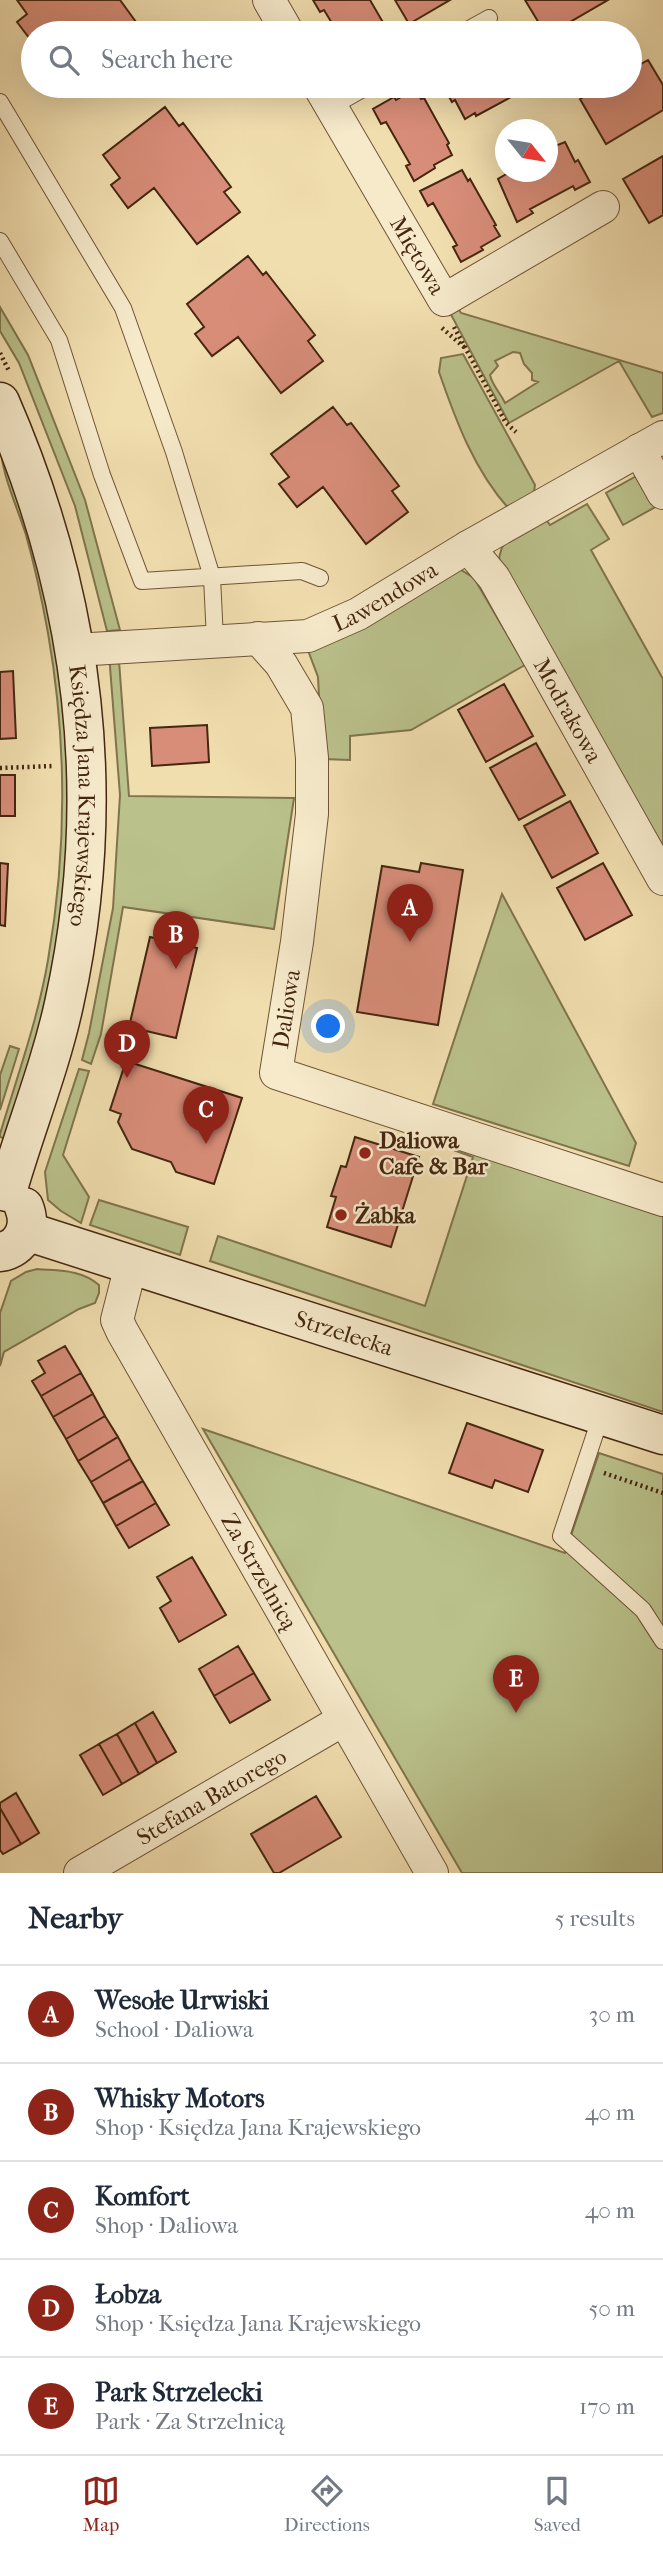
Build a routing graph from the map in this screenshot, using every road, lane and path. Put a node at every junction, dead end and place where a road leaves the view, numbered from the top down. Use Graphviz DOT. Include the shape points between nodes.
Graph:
graph roads {
  1 [pos="269,0"];
  2 [pos="489,18"];
  3 [pos="281,21"];
  4 [pos="484,21"];
  5 [pos="326,98"];
  6 [pos="0,102"];
  7 [pos="603,207"];
  8 [pos="0,241"];
  9 [pos="444,300"];
  10 [pos="0,402"];
  11 [pos="516,432"];
  12 [pos="651,443"];
  13 [pos="663,492"];
  14 [pos="468,547"];
  15 [pos="212,577"];
  16 [pos="320,578"];
  17 [pos="258,638"];
  18 [pos="215,640"];
  19 [pos="75,650"];
  20 [pos="0,768"];
  21 [pos="58,778"];
  22 [pos="663,879"];
  23 [pos="3,1191"];
  24 [pos="663,1200"];
  25 [pos="13,1241"];
  26 [pos="131,1265"];
  27 [pos="601,1416"];
  28 [pos="663,1436"];
  29 [pos="584,1466"];
  30 [pos="663,1493"];
  31 [pos="663,1641"];
  32 [pos="343,1720"];
  33 [pos="80,1873"];
  34 [pos="432,1873"];
  1 -- 3 [label="street"];
  2 -- 4 [label="lane"];
  5 -- 9 [label="street, Miętowa"];
  6 -- 15 [label="lane" via="123,308"];
  7 -- 9 [label="street, Miętowa"];
  8 -- 15 [label="lane" via="59,340 142,581"];
  9 -- 11 [label="path" via="506,424"];
  10 -- 19 [label="street, Księdza Jana Krajewskiego" via="57,559"];
  12 -- 13 [label="street"];
  12 -- 14 [label="street, Lawendowa"];
  14 -- 17 [label="street, Lawendowa" via="358,614 308,636"];
  14 -- 22 [label="street, Modrakowa" via="494,578"];
  15 -- 16 [label="lane" via="302,570"];
  15 -- 18 [label="lane"];
  17 -- 18 [label="street, Lawendowa"];
  17 -- 24 [label="street, Daliowa" via="281,664 306,708 312,758 312,814 276,1073"];
  18 -- 19 [label="street, Lawendowa"];
  19 -- 23 [label="street, Księdza Jana Krajewskiego" via="85,756 84,876 64,1004"];
  20 -- 21 [label="path" via="58,766"];
  23 -- 25 [label="street" via="22,1203 26,1212"];
  25 -- 26 [label="street, Strzelecka"];
  26 -- 27 [label="street, Strzelecka"];
  26 -- 32 [label="street, Za Strzelnicą" via="117,1321"];
  27 -- 28 [label="street, Strzelecka"];
  27 -- 29 [label="lane"];
  29 -- 30 [label="path"];
  29 -- 31 [label="lane" via="561,1536 643,1610"];
  32 -- 33 [label="street, Stefana Batorego"];
  32 -- 34 [label="street, Za Strzelnicą"];
}
